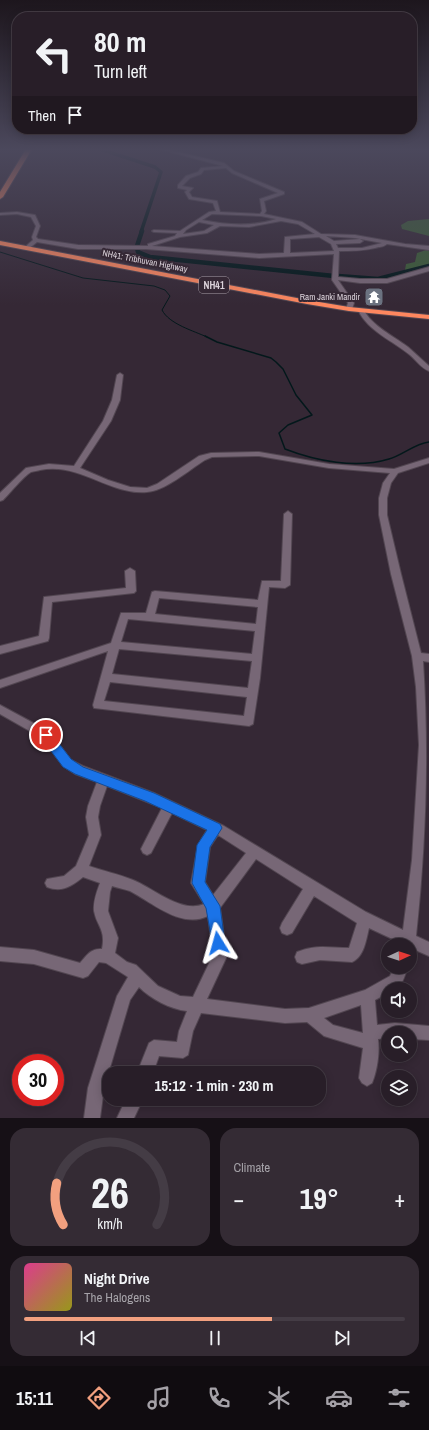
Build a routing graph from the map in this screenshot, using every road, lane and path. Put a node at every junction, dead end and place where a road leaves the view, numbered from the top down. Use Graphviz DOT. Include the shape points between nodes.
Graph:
graph roads {
  1 [pos="210,201"];
  2 [pos="262,201"];
  3 [pos="216,213"];
  4 [pos="0,214"];
  5 [pos="261,215"];
  6 [pos="242,216"];
  7 [pos="279,220"];
  8 [pos="199,221"];
  9 [pos="240,224"];
  10 [pos="218,225"];
  11 [pos="154,231"];
  12 [pos="178,234"];
  13 [pos="320,234"];
  14 [pos="36,240"];
  15 [pos="376,241"];
  16 [pos="386,242"];
  17 [pos="0,243"];
  18 [pos="141,247"];
  19 [pos="27,248"];
  20 [pos="335,248"];
  21 [pos="429,248"];
  22 [pos="287,255"];
  23 [pos="429,269"];
  24 [pos="336,278"];
  25 [pos="349,309"];
  26 [pos="361,310"];
  27 [pos="429,317"];
  28 [pos="429,369"];
  29 [pos="120,375"];
  30 [pos="429,460"];
  31 [pos="76,469"];
  32 [pos="395,471"];
  33 [pos="0,498"];
  34 [pos="288,514"];
  35 [pos="130,571"];
  36 [pos="263,604"];
  37 [pos="150,617"];
  38 [pos="260,628"];
  39 [pos="115,645"];
  40 [pos="0,650"];
  41 [pos="417,656"];
  42 [pos="257,658"];
  43 [pos="429,658"];
  44 [pos="106,678"];
  45 [pos="0,684"];
  46 [pos="253,693"];
  47 [pos="0,709"];
  48 [pos="104,779"];
  49 [pos="169,806"];
  50 [pos="216,828"];
  51 [pos="147,849"];
  52 [pos="255,851"];
  53 [pos="81,870"];
  54 [pos="108,879"];
  55 [pos="52,883"];
  56 [pos="312,887"];
  57 [pos="213,906"];
  58 [pos="365,919"];
  59 [pos="287,928"];
  60 [pos="400,938"];
  61 [pos="410,938"];
  62 [pos="417,945"];
  63 [pos="429,949"];
  64 [pos="0,954"];
  65 [pos="108,956"];
  66 [pos="302,957"];
  67 [pos="398,974"];
  68 [pos="138,976"];
  69 [pos="368,996"];
  70 [pos="196,1006"];
  71 [pos="310,1015"];
  72 [pos="429,1033"];
  73 [pos="370,1038"];
  74 [pos="148,1066"];
  75 [pos="367,1078"];
  76 [pos="131,1106"];
  77 [pos="92,1118"];
  78 [pos="125,1118"];
  1 -- 3 [label="street" via="215,202 218,211"];
  2 -- 5 [label="street" via="264,211"];
  3 -- 6 [label="street"];
  3 -- 8 [label="street"];
  4 -- 14 [label="street" via="17,213 33,216 38,226 34,237"];
  5 -- 6 [label="street"];
  5 -- 7 [label="street"];
  6 -- 9 [label="street"];
  7 -- 9 [label="street" via="267,224"];
  7 -- 13 [label="street" via="300,223"];
  8 -- 10 [label="street"];
  8 -- 12 [label="street"];
  9 -- 10 [label="street"];
  10 -- 12 [label="street" via="205,232"];
  11 -- 12 [label="street"];
  12 -- 18 [label="street" via="169,240"];
  13 -- 15 [label="street" via="346,235"];
  13 -- 20 [label="street"];
  13 -- 22 [label="street" via="287,238"];
  14 -- 18 [label="street" via="78,247"];
  14 -- 19 [label="street"];
  15 -- 16 [label="street"];
  15 -- 20 [label="street"];
  16 -- 20 [label="street" via="381,246 360,250"];
  16 -- 21 [label="street"];
  17 -- 19 [label="highway, NH41: Tribhuvan Highway / NH41"];
  18 -- 22 [label="street" via="245,256"];
  19 -- 25 [label="highway, NH41: Tribhuvan Highway / NH41" via="243,291"];
  20 -- 22 [label="street"];
  20 -- 24 [label="street"];
  23 -- 24 [label="street" via="380,281"];
  24 -- 25 [label="street" via="336,283 351,303"];
  25 -- 26 [label="highway, NH41: Tribhuvan Highway / NH41"];
  26 -- 27 [label="highway, NH41: Tribhuvan Highway / NH41"];
  26 -- 28 [label="street" via="369,321 411,352"];
  29 -- 31 [label="street" via="116,400 107,421"];
  30 -- 32 [label="street"];
  31 -- 32 [label="street" via="105,482 130,489 146,490 160,486 210,455 259,454 329,466"];
  31 -- 33 [label="street" via="49,466 29,470"];
  32 -- 41 [label="street" via="387,483 383,498 383,515"];
  34 -- 36 [label="street" via="285,585 265,583"];
  35 -- 40 [label="street" via="131,591 47,599 44,638"];
  36 -- 37 [label="street" via="155,594"];
  36 -- 38 [label="street"];
  37 -- 38 [label="street"];
  37 -- 39 [label="street" via="124,615"];
  38 -- 42 [label="street"];
  39 -- 42 [label="street"];
  39 -- 44 [label="street"];
  39 -- 45 [label="street"];
  41 -- 43 [label="street"];
  41 -- 61 [label="street" via="425,745 418,860"];
  42 -- 46 [label="street"];
  44 -- 46 [label="street"];
  44 -- 46 [label="street" via="98,705 249,721"];
  47 -- 48 [label="street" via="46,735 67,763"];
  48 -- 49 [label="street"];
  48 -- 53 [label="street" via="92,817 95,834"];
  49 -- 50 [label="street"];
  49 -- 51 [label="street"];
  50 -- 52 [label="street"];
  50 -- 57 [label="street" via="204,845 198,883"];
  52 -- 56 [label="street"];
  52 -- 57 [label="street"];
  53 -- 54 [label="street"];
  53 -- 55 [label="street" via="67,882"];
  54 -- 57 [label="street" via="131,885 178,911 199,913"];
  54 -- 65 [label="street" via="103,892 101,911 111,938"];
  56 -- 58 [label="street"];
  56 -- 59 [label="street"];
  57 -- 70 [label="street" via="220,956"];
  58 -- 60 [label="street"];
  58 -- 66 [label="street" via="356,950 352,955 311,953"];
  62 -- 63 [label="street"];
  64 -- 65 [label="street" via="34,957 83,971 96,955"];
  65 -- 68 [label="street"];
  67 -- 69 [label="street" via="395,981"];
  68 -- 70 [label="street" via="153,991 180,1003"];
  68 -- 77 [label="street" via="124,996 96,1088"];
  69 -- 71 [label="street"];
  69 -- 73 [label="street"];
  70 -- 71 [label="street" via="285,1016"];
  70 -- 74 [label="street" via="186,1031 183,1050 154,1048"];
  71 -- 73 [label="street" via="329,1031"];
  72 -- 73 [label="street" via="395,1030"];
  73 -- 75 [label="street"];
  76 -- 78 [label="street"];
}
